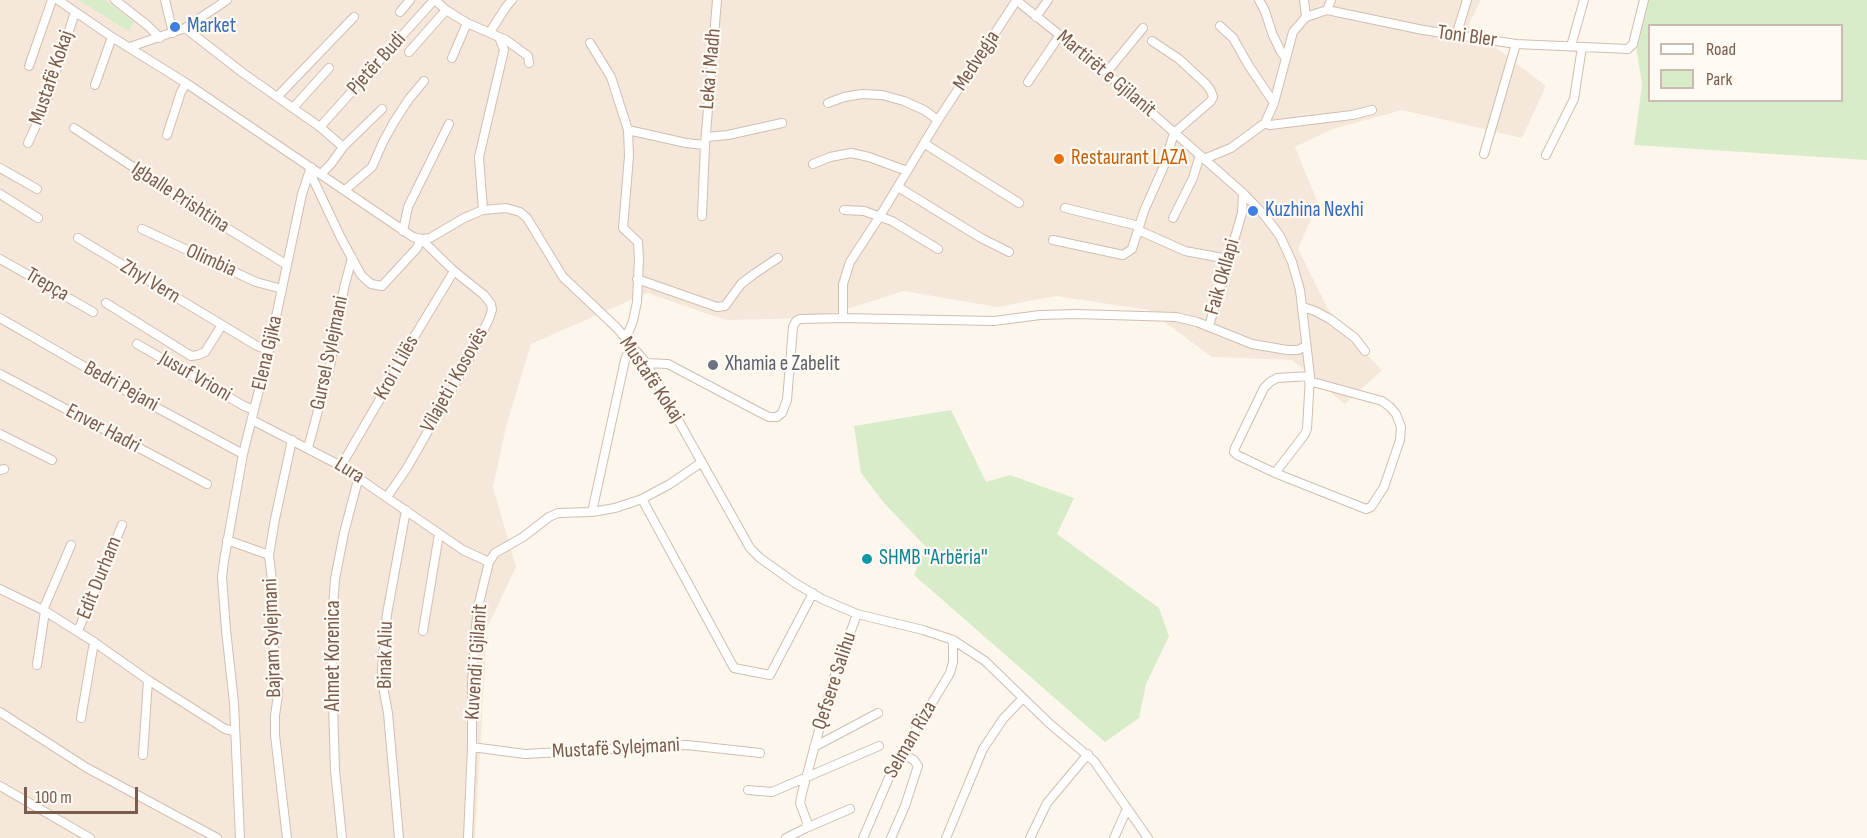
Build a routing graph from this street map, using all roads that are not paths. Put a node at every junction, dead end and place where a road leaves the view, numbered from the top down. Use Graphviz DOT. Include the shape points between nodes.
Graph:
graph roads {
  1 [pos="52,0"];
  2 [pos="58,0"];
  3 [pos="114,0"];
  4 [pos="165,0"];
  5 [pos="227,0"];
  6 [pos="410,0"];
  7 [pos="434,0"];
  8 [pos="512,0"];
  9 [pos="717,0"];
  10 [pos="1016,0"];
  11 [pos="1048,0"];
  12 [pos="1259,0"];
  13 [pos="1304,0"];
  14 [pos="1331,0"];
  15 [pos="1467,0"];
  16 [pos="1584,0"];
  17 [pos="1644,0"];
  18 [pos="446,10"];
  19 [pos="1327,10"];
  20 [pos="75,12"];
  21 [pos="400,12"];
  22 [pos="1036,17"];
  23 [pos="1306,17"];
  24 [pos="354,18"];
  25 [pos="467,23"];
  26 [pos="1220,26"];
  27 [pos="185,28"];
  28 [pos="1143,28"];
  29 [pos="173,33"];
  30 [pos="490,33"];
  31 [pos="1060,35"];
  32 [pos="1456,36"];
  33 [pos="112,37"];
  34 [pos="499,37"];
  35 [pos="160,38"];
  36 [pos="1152,41"];
  37 [pos="590,43"];
  38 [pos="1515,44"];
  39 [pos="1571,46"];
  40 [pos="130,47"];
  41 [pos="1581,47"];
  42 [pos="409,51"];
  43 [pos="1285,57"];
  44 [pos="452,58"];
  45 [pos="529,63"];
  46 [pos="29,66"];
  47 [pos="328,68"];
  48 [pos="1107,73"];
  49 [pos="424,81"];
  50 [pos="1028,82"];
  51 [pos="186,83"];
  52 [pos="95,85"];
  53 [pos="277,97"];
  54 [pos="828,103"];
  55 [pos="1274,103"];
  56 [pos="293,108"];
  57 [pos="382,109"];
  58 [pos="1372,110"];
  59 [pos="938,120"];
  60 [pos="782,123"];
  61 [pos="1265,123"];
  62 [pos="449,124"];
  63 [pos="320,127"];
  64 [pos="74,128"];
  65 [pos="628,130"];
  66 [pos="1174,133"];
  67 [pos="167,135"];
  68 [pos="705,141"];
  69 [pos="28,143"];
  70 [pos="925,144"];
  71 [pos="342,147"];
  72 [pos="1484,154"];
  73 [pos="1546,155"];
  74 [pos="1202,157"];
  75 [pos="813,164"];
  76 [pos="311,167"];
  77 [pos="0,168"];
  78 [pos="907,171"];
  79 [pos="321,174"];
  80 [pos="898,187"];
  81 [pos="37,189"];
  82 [pos="345,190"];
  83 [pos="1244,193"];
  84 [pos="0,194"];
  85 [pos="1019,203"];
  86 [pos="1065,208"];
  87 [pos="483,210"];
  88 [pos="844,210"];
  89 [pos="702,216"];
  90 [pos="880,216"];
  91 [pos="38,218"];
  92 [pos="1173,218"];
  93 [pos="1138,228"];
  94 [pos="142,229"];
  95 [pos="403,231"];
  96 [pos="78,238"];
  97 [pos="421,239"];
  98 [pos="1053,240"];
  99 [pos="938,249"];
  100 [pos="1009,252"];
  101 [pos="352,258"];
  102 [pos="778,258"];
  103 [pos="0,259"];
  104 [pos="1228,259"];
  105 [pos="287,265"];
  106 [pos="454,270"];
  107 [pos="637,279"];
  108 [pos="282,289"];
  109 [pos="106,303"];
  110 [pos="1303,307"];
  111 [pos="93,312"];
  112 [pos="0,318"];
  113 [pos="843,318"];
  114 [pos="222,325"];
  115 [pos="1209,326"];
  116 [pos="624,336"];
  117 [pos="137,344"];
  118 [pos="632,345"];
  119 [pos="1306,346"];
  120 [pos="269,350"];
  121 [pos="1365,351"];
  122 [pos="646,363"];
  123 [pos="0,374"];
  124 [pos="1310,378"];
  125 [pos="254,410"];
  126 [pos="252,420"];
  127 [pos="0,434"];
  128 [pos="292,440"];
  129 [pos="308,448"];
  130 [pos="243,454"];
  131 [pos="52,460"];
  132 [pos="702,462"];
  133 [pos="341,466"];
  134 [pos="1275,473"];
  135 [pos="359,476"];
  136 [pos="207,484"];
  137 [pos="387,497"];
  138 [pos="642,499"];
  139 [pos="406,510"];
  140 [pos="592,512"];
  141 [pos="122,525"];
  142 [pos="440,534"];
  143 [pos="227,540"];
  144 [pos="71,545"];
  145 [pos="269,555"];
  146 [pos="489,562"];
  147 [pos="0,589"];
  148 [pos="813,593"];
  149 [pos="44,610"];
  150 [pos="857,614"];
  151 [pos="78,631"];
  152 [pos="423,631"];
  153 [pos="953,640"];
  154 [pos="94,642"];
  155 [pos="37,665"];
  156 [pos="147,681"];
  157 [pos="1023,698"];
  158 [pos="0,712"];
  159 [pos="878,713"];
  160 [pos="81,718"];
  161 [pos="234,732"];
  162 [pos="879,746"];
  163 [pos="472,747"];
  164 [pos="814,747"];
  165 [pos="760,753"];
  166 [pos="902,754"];
  167 [pos="1088,754"];
  168 [pos="143,755"];
  169 [pos="807,777"];
  170 [pos="0,786"];
  171 [pos="748,790"];
  172 [pos="850,808"];
  173 [pos="1127,809"];
  174 [pos="806,828"];
  175 [pos="90,838"];
  176 [pos="217,838"];
  177 [pos="240,838"];
  178 [pos="287,838"];
  179 [pos="342,838"];
  180 [pos="399,838"];
  181 [pos="468,838"];
  182 [pos="786,838"];
  183 [pos="863,838"];
  184 [pos="891,838"];
  185 [pos="946,838"];
  186 [pos="1030,838"];
  187 [pos="1114,838"];
  188 [pos="1148,838"];
  1 -- 46 [label="street, Mustafë Kokaj"];
  2 -- 20 [label="street, Mustafë Kokaj"];
  3 -- 35 [label="street"];
  4 -- 29 [label="street"];
  5 -- 27 [label="street"];
  6 -- 21 [label="street"];
  7 -- 18 [label="street"];
  7 -- 63 [label="street, Pjetër Budi"];
  8 -- 30 [label="street"];
  9 -- 68 [label="street, Leka i Madh"];
  10 -- 22 [label="street, Martirët e Gjilanit"];
  10 -- 59 [label="street, Medvegja"];
  11 -- 22 [label="street, Martirët e Gjilanit"];
  12 -- 43 [label="street"];
  13 -- 23 [label="street"];
  14 -- 19 [label="street"];
  15 -- 32 [label="street"];
  16 -- 39 [label="street"];
  17 -- 41 [label="street" via="1633,44 1628,49"];
  18 -- 25 [label="street"];
  18 -- 42 [label="street"];
  19 -- 23 [label="street, Toni Bler"];
  19 -- 32 [label="street, Toni Bler"];
  20 -- 33 [label="street, Mustafë Kokaj"];
  20 -- 69 [label="street, Mustafë Kokaj" via="45,106"];
  22 -- 31 [label="street, Martirët e Gjilanit"];
  23 -- 43 [label="street" via="1293,32"];
  24 -- 53 [label="street"];
  25 -- 30 [label="street"];
  25 -- 44 [label="street"];
  26 -- 55 [label="street" via="1233,38"];
  27 -- 29 [label="street"];
  27 -- 53 [label="street"];
  28 -- 48 [label="street"];
  29 -- 35 [label="street"];
  30 -- 34 [label="street"];
  31 -- 48 [label="street, Martirët e Gjilanit"];
  31 -- 50 [label="street"];
  32 -- 38 [label="street, Toni Bler"];
  33 -- 40 [label="street, Mustafë Kokaj"];
  33 -- 52 [label="street, Mustafë Kokaj"];
  34 -- 45 [label="street" via="528,56"];
  34 -- 87 [label="street" via="504,50 479,157"];
  35 -- 40 [label="street"];
  36 -- 66 [label="street, Martirët e Gjilanit" via="1179,59 1206,84 1213,97"];
  37 -- 65 [label="street" via="611,77"];
  38 -- 39 [label="street"];
  38 -- 72 [label="street, Toni Bler"];
  39 -- 41 [label="street"];
  40 -- 51 [label="street, Mustafë Kokaj"];
  41 -- 73 [label="street" via="1574,99"];
  43 -- 55 [label="street"];
  47 -- 56 [label="street"];
  48 -- 66 [label="street, Martirët e Gjilanit"];
  49 -- 82 [label="street" via="394,122 372,167"];
  51 -- 67 [label="street"];
  51 -- 76 [label="street, Mustafë Kokaj"];
  53 -- 56 [label="street"];
  54 -- 59 [label="street" via="862,94 882,95 904,101"];
  55 -- 61 [label="street"];
  56 -- 63 [label="street"];
  57 -- 71 [label="street"];
  58 -- 61 [label="street"];
  59 -- 70 [label="street, Medvegja"];
  60 -- 68 [label="street, Leka i Madh"];
  61 -- 74 [label="street" via="1231,148"];
  62 -- 95 [label="street" via="408,207"];
  63 -- 71 [label="street"];
  64 -- 105 [label="street, Igballe Prishtina"];
  65 -- 68 [label="street, Leka i Madh" via="686,143"];
  65 -- 107 [label="street" via="623,228 638,242"];
  66 -- 74 [label="street, Martirët e Gjilanit"];
  66 -- 93 [label="street"];
  68 -- 89 [label="street, Leka i Madh"];
  70 -- 78 [label="street, Medvegja"];
  70 -- 85 [label="street"];
  71 -- 79 [label="street"];
  74 -- 83 [label="street, Martirët e Gjilanit"];
  74 -- 92 [label="street"];
  75 -- 78 [label="street" via="851,153"];
  76 -- 79 [label="street, Mustafë Kokaj"];
  76 -- 101 [label="street" via="313,179"];
  76 -- 105 [label="street, Elena Gjika"];
  77 -- 81 [label="street"];
  78 -- 80 [label="street, Medvegja"];
  79 -- 82 [label="street, Mustafë Kokaj"];
  80 -- 90 [label="street, Medvegja"];
  80 -- 100 [label="street"];
  82 -- 95 [label="street, Mustafë Kokaj"];
  83 -- 104 [label="street, Faik Okllapi"];
  83 -- 110 [label="street, Martirët e Gjilanit" via="1280,236 1292,262"];
  84 -- 91 [label="street"];
  86 -- 93 [label="street"];
  87 -- 97 [label="street, Mustafë Kokaj"];
  87 -- 116 [label="street, Mustafë Kokaj" via="506,208 527,218 563,277"];
  88 -- 90 [label="street"];
  90 -- 99 [label="street"];
  90 -- 113 [label="street, Medvegja" via="850,262 843,284"];
  93 -- 98 [label="street" via="1132,249 1123,255"];
  93 -- 104 [label="street" via="1185,251"];
  94 -- 108 [label="street, Olimbia" via="256,282"];
  95 -- 97 [label="street, Mustafë Kokaj"];
  96 -- 114 [label="street, Zhyl Vern"];
  97 -- 101 [label="street" via="382,286 366,280"];
  97 -- 106 [label="street, Mustafë Kokaj"];
  101 -- 129 [label="street, Gursel Sylejmani" via="331,362"];
  102 -- 107 [label="street" via="741,284 724,306 717,307"];
  103 -- 111 [label="street, Trepça"];
  104 -- 115 [label="street, Faik Okllapi"];
  105 -- 108 [label="street, Elena Gjika"];
  106 -- 133 [label="street, Kroi i Lilës"];
  106 -- 137 [label="street, Vilajeti i Kosovës" via="484,296 492,310 469,358"];
  107 -- 116 [label="street" via="633,321"];
  108 -- 120 [label="street, Elena Gjika"];
  109 -- 114 [label="street, Zhyl Vern" via="191,356 204,352"];
  110 -- 119 [label="street, Martirët e Gjilanit"];
  110 -- 121 [label="street" via="1330,319"];
  112 -- 130 [label="street, Bedri Pejani"];
  113 -- 115 [label="street" via="994,321 1076,314 1176,318"];
  113 -- 122 [label="street" via="795,321 787,400 777,417 759,412 668,364"];
  114 -- 120 [label="street, Zhyl Vern"];
  115 -- 119 [label="street" via="1252,344 1298,350"];
  116 -- 118 [label="street, Mustafë Kokaj"];
  117 -- 125 [label="street, Jusuf Vrioni"];
  118 -- 122 [label="street, Mustafë Kokaj"];
  118 -- 140 [label="street" via="625,360"];
  119 -- 124 [label="street, Martirët e Gjilanit"];
  120 -- 125 [label="street, Elena Gjika"];
  122 -- 132 [label="street, Mustafë Kokaj"];
  123 -- 136 [label="street, Enver Hadri"];
  124 -- 134 [label="street, Martirët e Gjilanit" via="1305,434"];
  124 -- 134 [label="street" via="1277,378 1270,382 1235,448 1237,455"];
  124 -- 134 [label="street" via="1382,401 1396,414 1400,440 1384,487 1366,509"];
  125 -- 126 [label="street, Elena Gjika"];
  126 -- 128 [label="street, Lura"];
  126 -- 130 [label="street, Elena Gjika"];
  127 -- 131 [label="street"];
  128 -- 129 [label="street, Lura"];
  128 -- 145 [label="street, Bajram Sylejmani"];
  129 -- 133 [label="street, Lura"];
  130 -- 143 [label="street, Elena Gjika"];
  132 -- 138 [label="street"];
  132 -- 148 [label="street, Mustafë Kokaj" via="750,548 774,569"];
  133 -- 135 [label="street, Lura"];
  135 -- 137 [label="street, Lura"];
  135 -- 179 [label="street, Ahmet Korenica" via="344,533 330,638"];
  137 -- 139 [label="street, Lura"];
  138 -- 140 [label="street"];
  138 -- 148 [label="street" via="734,668 770,675"];
  139 -- 142 [label="street, Lura"];
  139 -- 180 [label="street, Binak Aliu" via="387,614 382,669"];
  140 -- 146 [label="street" via="549,517 495,553"];
  141 -- 151 [label="street, Edit Durham"];
  142 -- 146 [label="street, Lura"];
  142 -- 152 [label="street"];
  143 -- 145 [label="street"];
  143 -- 161 [label="street, Elena Gjika" via="222,577"];
  144 -- 149 [label="street"];
  145 -- 178 [label="street, Bajram Sylejmani" via="278,694 275,735"];
  146 -- 163 [label="street, Kuvendi i Gjilanit" via="475,637"];
  147 -- 149 [label="street, Edit Durham"];
  148 -- 150 [label="street, Mustafë Kokaj"];
  149 -- 151 [label="street, Edit Durham"];
  149 -- 155 [label="street, Edit Durham"];
  150 -- 153 [label="street, Qefsere Salihu"];
  150 -- 164 [label="street, Qefsere Salihu"];
  151 -- 154 [label="street, Edit Durham"];
  153 -- 157 [label="street, Qefsere Salihu" via="985,661"];
  153 -- 166 [label="street, Selman Riza" via="950,674"];
  154 -- 156 [label="street, Edit Durham"];
  154 -- 160 [label="street, Edit Durham"];
  156 -- 161 [label="street, Edit Durham"];
  156 -- 168 [label="street"];
  157 -- 167 [label="street, Qefsere Salihu"];
  157 -- 185 [label="street" via="983,749"];
  158 -- 176 [label="street" via="87,768"];
  159 -- 164 [label="street"];
  161 -- 177 [label="street, Elena Gjika"];
  162 -- 169 [label="street"];
  163 -- 165 [label="street, Mustafë Sylejmani" via="525,754 687,746"];
  163 -- 181 [label="street, Kuvendi i Gjilanit"];
  164 -- 169 [label="street, Qefsere Salihu"];
  166 -- 183 [label="street, Selman Riza"];
  166 -- 184 [label="street" via="918,765"];
  167 -- 173 [label="street, Qefsere Salihu"];
  167 -- 186 [label="street" via="1047,803"];
  169 -- 171 [label="street" via="772,792"];
  169 -- 174 [label="street, Qefsere Salihu" via="800,802"];
  170 -- 175 [label="street"];
  172 -- 174 [label="street"];
  173 -- 187 [label="street"];
  173 -- 188 [label="street, Qefsere Salihu"];
  174 -- 182 [label="street"];
}
